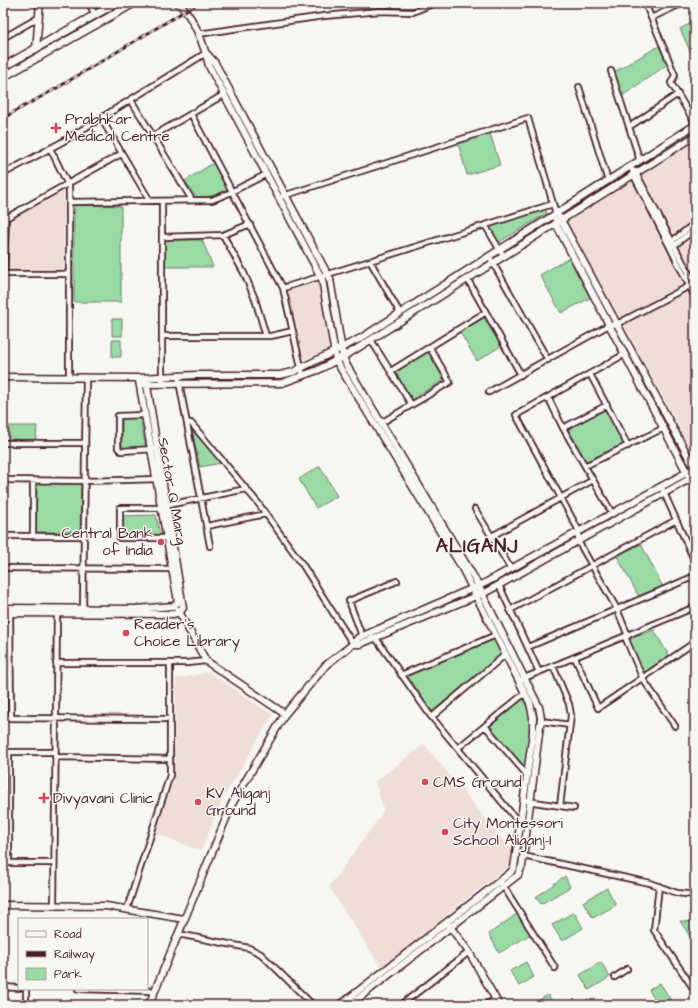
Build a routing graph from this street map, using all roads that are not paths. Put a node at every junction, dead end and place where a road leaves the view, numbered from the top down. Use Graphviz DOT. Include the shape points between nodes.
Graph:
graph roads {
  1 [pos="40,3"];
  2 [pos="89,3"];
  3 [pos="116,3"];
  4 [pos="134,3"];
  5 [pos="178,3"];
  6 [pos="434,3"];
  7 [pos="645,3"];
  8 [pos="683,3"];
  9 [pos="95,15"];
  10 [pos="38,18"];
  11 [pos="651,18"];
  12 [pos="198,34"];
  13 [pos="3,38"];
  14 [pos="36,49"];
  15 [pos="206,53"];
  16 [pos="3,67"];
  17 [pos="611,71"];
  18 [pos="3,76"];
  19 [pos="579,87"];
  20 [pos="224,94"];
  21 [pos="678,94"];
  22 [pos="131,100"];
  23 [pos="191,114"];
  24 [pos="101,118"];
  25 [pos="695,124"];
  26 [pos="629,127"];
  27 [pos="153,136"];
  28 [pos="695,136"];
  29 [pos="50,148"];
  30 [pos="121,154"];
  31 [pos="640,161"];
  32 [pos="631,167"];
  33 [pos="3,174"];
  34 [pos="267,174"];
  35 [pos="636,174"];
  36 [pos="608,181"];
  37 [pos="67,184"];
  38 [pos="233,191"];
  39 [pos="286,195"];
  40 [pos="279,196"];
  41 [pos="162,200"];
  42 [pos="192,200"];
  43 [pos="150,201"];
  44 [pos="69,202"];
  45 [pos="553,204"];
  46 [pos="556,214"];
  47 [pos="559,222"];
  48 [pos="695,223"];
  49 [pos="250,224"];
  50 [pos="485,225"];
  51 [pos="695,229"];
  52 [pos="223,235"];
  53 [pos="162,237"];
  54 [pos="673,240"];
  55 [pos="675,245"];
  56 [pos="670,246"];
  57 [pos="499,249"];
  58 [pos="489,256"];
  59 [pos="504,257"];
  60 [pos="370,260"];
  61 [pos="494,264"];
  62 [pos="3,274"];
  63 [pos="70,274"];
  64 [pos="327,274"];
  65 [pos="320,276"];
  66 [pos="468,280"];
  67 [pos="693,284"];
  68 [pos="283,288"];
  69 [pos="695,297"];
  70 [pos="400,312"];
  71 [pos="486,312"];
  72 [pos="617,324"];
  73 [pos="609,325"];
  74 [pos="293,331"];
  75 [pos="162,336"];
  76 [pos="266,336"];
  77 [pos="371,340"];
  78 [pos="341,348"];
  79 [pos="430,348"];
  80 [pos="335,351"];
  81 [pos="625,354"];
  82 [pos="343,357"];
  83 [pos="336,360"];
  84 [pos="548,360"];
  85 [pos="301,368"];
  86 [pos="391,371"];
  87 [pos="590,374"];
  88 [pos="521,375"];
  89 [pos="303,376"];
  90 [pos="3,377"];
  91 [pos="69,378"];
  92 [pos="86,378"];
  93 [pos="178,379"];
  94 [pos="162,380"];
  95 [pos="143,381"];
  96 [pos="489,392"];
  97 [pos="548,397"];
  98 [pos="411,404"];
  99 [pos="607,405"];
  100 [pos="145,415"];
  101 [pos="187,423"];
  102 [pos="381,423"];
  103 [pos="564,428"];
  104 [pos="664,428"];
  105 [pos="3,443"];
  106 [pos="85,443"];
  107 [pos="628,446"];
  108 [pos="154,449"];
  109 [pos="586,466"];
  110 [pos="695,468"];
  111 [pos="688,472"];
  112 [pos="693,477"];
  113 [pos="160,479"];
  114 [pos="3,480"];
  115 [pos="33,480"];
  116 [pos="594,480"];
  117 [pos="84,481"];
  118 [pos="662,486"];
  119 [pos="695,488"];
  120 [pos="246,489"];
  121 [pos="664,493"];
  122 [pos="201,498"];
  123 [pos="561,498"];
  124 [pos="424,500"];
  125 [pos="164,507"];
  126 [pos="476,510"];
  127 [pos="612,513"];
  128 [pos="266,514"];
  129 [pos="676,520"];
  130 [pos="207,526"];
  131 [pos="579,531"];
  132 [pos="3,536"];
  133 [pos="33,536"];
  134 [pos="84,536"];
  135 [pos="492,536"];
  136 [pos="167,538"];
  137 [pos="578,541"];
  138 [pos="210,546"];
  139 [pos="695,562"];
  140 [pos="593,566"];
  141 [pos="3,568"];
  142 [pos="511,568"];
  143 [pos="84,569"];
  144 [pos="175,569"];
  145 [pos="695,576"];
  146 [pos="397,581"];
  147 [pos="499,585"];
  148 [pos="476,587"];
  149 [pos="479,594"];
  150 [pos="174,606"];
  151 [pos="83,607"];
  152 [pos="695,608"];
  153 [pos="7,609"];
  154 [pos="617,609"];
  155 [pos="510,610"];
  156 [pos="56,611"];
  157 [pos="180,612"];
  158 [pos="3,613"];
  159 [pos="83,614"];
  160 [pos="496,635"];
  161 [pos="362,636"];
  162 [pos="627,636"];
  163 [pos="375,637"];
  164 [pos="695,642"];
  165 [pos="354,644"];
  166 [pos="528,647"];
  167 [pos="506,654"];
  168 [pos="575,658"];
  169 [pos="206,661"];
  170 [pos="56,663"];
  171 [pos="170,663"];
  172 [pos="553,666"];
  173 [pos="539,672"];
  174 [pos="3,675"];
  175 [pos="10,675"];
  176 [pos="401,675"];
  177 [pos="522,679"];
  178 [pos="643,679"];
  179 [pos="525,693"];
  180 [pos="285,714"];
  181 [pos="432,717"];
  182 [pos="3,718"];
  183 [pos="11,718"];
  184 [pos="56,718"];
  185 [pos="170,719"];
  186 [pos="541,721"];
  187 [pos="570,725"];
  188 [pos="486,726"];
  189 [pos="675,726"];
  190 [pos="458,748"];
  191 [pos="3,752"];
  192 [pos="9,752"];
  193 [pos="55,755"];
  194 [pos="170,759"];
  195 [pos="527,775"];
  196 [pos="524,801"];
  197 [pos="531,802"];
  198 [pos="560,806"];
  199 [pos="574,808"];
  200 [pos="521,825"];
  201 [pos="527,826"];
  202 [pos="523,856"];
  203 [pos="3,863"];
  204 [pos="9,863"];
  205 [pos="54,863"];
  206 [pos="502,884"];
  207 [pos="659,886"];
  208 [pos="695,895"];
  209 [pos="3,905"];
  210 [pos="54,905"];
  211 [pos="127,909"];
  212 [pos="184,919"];
  213 [pos="448,925"];
  214 [pos="178,934"];
  215 [pos="469,952"];
  216 [pos="555,968"];
  217 [pos="627,969"];
  218 [pos="615,977"];
  219 [pos="3,987"];
  220 [pos="18,988"];
  221 [pos="26,990"];
  222 [pos="116,990"];
  223 [pos="154,991"];
  224 [pos="695,991"];
  225 [pos="496,999"];
  226 [pos="345,1004"];
  227 [pos="26,1005"];
  228 [pos="149,1005"];
  229 [pos="313,1005"];
  230 [pos="401,1005"];
  231 [pos="485,1005"];
  232 [pos="499,1005"];
  1 -- 10 [label="street"];
  2 -- 9 [label="street"];
  3 -- 9 [label="main road"];
  4 -- 18 [label="main road"];
  5 -- 12 [label="street"];
  6 -- 12 [label="street" via="413,12 380,11 324,16"];
  7 -- 11 [label="street"];
  8 -- 11 [label="street"];
  9 -- 14 [label="main road"];
  10 -- 13 [label="street"];
  10 -- 14 [label="street"];
  11 -- 21 [label="street" via="675,75 671,82"];
  12 -- 15 [label="street"];
  14 -- 16 [label="main road"];
  15 -- 20 [label="street" via="209,66"];
  15 -- 22 [label="street"];
  15 -- 39 [label="street" via="215,63"];
  17 -- 26 [label="street"];
  19 -- 36 [label="street"];
  20 -- 23 [label="street"];
  20 -- 34 [label="street"];
  21 -- 25 [label="street"];
  21 -- 26 [label="street"];
  22 -- 24 [label="street"];
  22 -- 27 [label="street"];
  23 -- 27 [label="street"];
  23 -- 38 [label="street"];
  24 -- 29 [label="street"];
  24 -- 30 [label="street"];
  25 -- 31 [label="street"];
  26 -- 31 [label="street"];
  27 -- 42 [label="street"];
  28 -- 35 [label="street"];
  29 -- 33 [label="street"];
  29 -- 37 [label="street"];
  30 -- 37 [label="street"];
  30 -- 43 [label="street"];
  31 -- 32 [label="street"];
  32 -- 35 [label="street"];
  32 -- 36 [label="street"];
  34 -- 38 [label="street"];
  34 -- 40 [label="street"];
  35 -- 47 [label="street"];
  35 -- 54 [label="street"];
  35 -- 56 [label="street"];
  36 -- 46 [label="street"];
  37 -- 44 [label="street"];
  37 -- 62 [label="street" via="6,218"];
  38 -- 42 [label="street" via="212,200"];
  38 -- 49 [label="street"];
  39 -- 40 [label="street"];
  39 -- 45 [label="street" via="528,118"];
  39 -- 64 [label="street"];
  40 -- 65 [label="street"];
  41 -- 42 [label="street"];
  41 -- 43 [label="street"];
  41 -- 53 [label="street"];
  43 -- 44 [label="street"];
  44 -- 63 [label="street"];
  45 -- 46 [label="street"];
  45 -- 50 [label="street"];
  46 -- 47 [label="street"];
  46 -- 57 [label="street"];
  47 -- 59 [label="street"];
  47 -- 72 [label="street"];
  47 -- 73 [label="street"];
  48 -- 54 [label="street"];
  49 -- 52 [label="street"];
  49 -- 68 [label="street"];
  50 -- 57 [label="street"];
  50 -- 60 [label="street"];
  51 -- 55 [label="street"];
  52 -- 53 [label="street"];
  52 -- 76 [label="street" via="244,273"];
  53 -- 75 [label="street"];
  54 -- 55 [label="street"];
  54 -- 56 [label="street"];
  55 -- 56 [label="street"];
  55 -- 67 [label="street"];
  56 -- 67 [label="street"];
  57 -- 58 [label="street"];
  57 -- 59 [label="street"];
  58 -- 61 [label="street"];
  58 -- 70 [label="street"];
  59 -- 61 [label="street"];
  60 -- 64 [label="street"];
  60 -- 70 [label="street"];
  61 -- 66 [label="street"];
  61 -- 84 [label="street"];
  62 -- 63 [label="street"];
  63 -- 91 [label="street"];
  64 -- 65 [label="street"];
  64 -- 78 [label="street" via="330,279"];
  65 -- 68 [label="street"];
  65 -- 80 [label="street" via="328,305"];
  66 -- 71 [label="street"];
  66 -- 77 [label="street"];
  67 -- 69 [label="street"];
  67 -- 72 [label="street"];
  68 -- 74 [label="street"];
  70 -- 78 [label="street"];
  71 -- 79 [label="street"];
  71 -- 88 [label="street"];
  72 -- 73 [label="street"];
  72 -- 110 [label="street"];
  73 -- 81 [label="street"];
  73 -- 84 [label="street"];
  74 -- 76 [label="street"];
  74 -- 85 [label="street"];
  75 -- 76 [label="street"];
  75 -- 94 [label="street"];
  77 -- 82 [label="street"];
  77 -- 86 [label="street"];
  78 -- 80 [label="street"];
  78 -- 82 [label="street"];
  79 -- 86 [label="street"];
  79 -- 98 [label="street" via="450,382"];
  80 -- 83 [label="street"];
  80 -- 85 [label="street"];
  81 -- 87 [label="street"];
  81 -- 104 [label="street"];
  82 -- 83 [label="street"];
  82 -- 102 [label="street"];
  83 -- 89 [label="street"];
  83 -- 124 [label="street"];
  84 -- 88 [label="street"];
  85 -- 89 [label="street"];
  85 -- 93 [label="street" via="280,375"];
  86 -- 98 [label="street"];
  87 -- 97 [label="street"];
  87 -- 99 [label="street"];
  88 -- 96 [label="street"];
  89 -- 93 [label="street" via="282,383"];
  90 -- 91 [label="street"];
  91 -- 92 [label="street"];
  92 -- 95 [label="street"];
  92 -- 106 [label="street"];
  93 -- 94 [label="street"];
  93 -- 101 [label="street"];
  94 -- 95 [label="street"];
  95 -- 100 [label="street, Sector Q Marg"];
  95 -- 108 [label="street"];
  97 -- 103 [label="street"];
  97 -- 123 [label="street" via="516,415"];
  98 -- 102 [label="street"];
  99 -- 103 [label="street"];
  99 -- 107 [label="street"];
  100 -- 108 [label="street, Sector Q Marg"];
  100 -- 108 [label="street" via="118,416 118,448 121,451"];
  101 -- 120 [label="street" via="192,423"];
  101 -- 122 [label="street"];
  102 -- 124 [label="street"];
  103 -- 109 [label="street"];
  104 -- 107 [label="street"];
  104 -- 111 [label="street"];
  105 -- 106 [label="street"];
  106 -- 117 [label="street"];
  107 -- 109 [label="street"];
  108 -- 113 [label="street"];
  109 -- 116 [label="street"];
  110 -- 111 [label="street"];
  111 -- 112 [label="street"];
  111 -- 118 [label="street"];
  112 -- 119 [label="street"];
  112 -- 121 [label="street"];
  113 -- 117 [label="street"];
  113 -- 125 [label="street"];
  114 -- 115 [label="street"];
  115 -- 117 [label="street"];
  115 -- 133 [label="street"];
  116 -- 123 [label="street"];
  116 -- 127 [label="street"];
  117 -- 134 [label="street"];
  118 -- 121 [label="street"];
  118 -- 127 [label="street"];
  120 -- 122 [label="street"];
  120 -- 128 [label="street"];
  121 -- 129 [label="street"];
  121 -- 137 [label="street"];
  122 -- 125 [label="street"];
  122 -- 130 [label="street"];
  123 -- 131 [label="street"];
  123 -- 135 [label="street"];
  124 -- 148 [label="street"];
  125 -- 136 [label="street, Sector Q Marg"];
  125 -- 136 [label="street" via="120,508 120,538"];
  125 -- 144 [label="street"];
  126 -- 135 [label="street"];
  127 -- 131 [label="street"];
  128 -- 130 [label="street"];
  128 -- 165 [label="street"];
  129 -- 139 [label="street"];
  129 -- 140 [label="street"];
  130 -- 138 [label="street"];
  131 -- 137 [label="street"];
  131 -- 142 [label="street"];
  132 -- 133 [label="street"];
  133 -- 134 [label="street"];
  134 -- 143 [label="street"];
  135 -- 142 [label="street"];
  136 -- 144 [label="street, Sector Q Marg"];
  137 -- 140 [label="street"];
  137 -- 147 [label="street"];
  140 -- 154 [label="street"];
  140 -- 155 [label="street"];
  141 -- 143 [label="street"];
  142 -- 148 [label="street"];
  143 -- 144 [label="street"];
  143 -- 151 [label="street"];
  144 -- 150 [label="street, Sector Q Marg" via="178,602"];
  144 -- 157 [label="street" via="183,603"];
  145 -- 154 [label="street"];
  146 -- 161 [label="street" via="349,601"];
  147 -- 149 [label="street"];
  147 -- 155 [label="street"];
  148 -- 149 [label="street"];
  148 -- 161 [label="street"];
  149 -- 160 [label="street"];
  149 -- 163 [label="street"];
  149 -- 177 [label="street"];
  150 -- 151 [label="street" via="135,609"];
  150 -- 157 [label="street"];
  151 -- 156 [label="street"];
  151 -- 159 [label="street"];
  152 -- 162 [label="street"];
  153 -- 156 [label="street"];
  153 -- 158 [label="street"];
  153 -- 175 [label="street"];
  154 -- 162 [label="street"];
  154 -- 166 [label="street"];
  155 -- 166 [label="street"];
  156 -- 159 [label="street"];
  156 -- 170 [label="street"];
  157 -- 159 [label="street"];
  157 -- 169 [label="street"];
  160 -- 167 [label="street"];
  160 -- 176 [label="street"];
  161 -- 165 [label="street"];
  162 -- 168 [label="street"];
  162 -- 178 [label="street"];
  163 -- 165 [label="street"];
  163 -- 176 [label="street"];
  164 -- 178 [label="street"];
  165 -- 180 [label="street" via="326,665"];
  166 -- 173 [label="street"];
  167 -- 177 [label="street"];
  167 -- 181 [label="street"];
  168 -- 172 [label="street"];
  168 -- 178 [label="street" via="598,708"];
  169 -- 171 [label="street"];
  169 -- 180 [label="street"];
  170 -- 171 [label="street"];
  170 -- 184 [label="street"];
  171 -- 185 [label="street"];
  172 -- 173 [label="street"];
  172 -- 187 [label="street" via="569,704"];
  173 -- 177 [label="street"];
  174 -- 175 [label="street"];
  175 -- 183 [label="street"];
  176 -- 181 [label="street"];
  177 -- 179 [label="street"];
  177 -- 186 [label="street" via="539,707"];
  178 -- 189 [label="street"];
  179 -- 188 [label="street"];
  179 -- 195 [label="street" via="533,717"];
  180 -- 212 [label="street" via="232,804"];
  181 -- 190 [label="street"];
  182 -- 183 [label="street"];
  183 -- 184 [label="street"];
  184 -- 185 [label="street"];
  184 -- 193 [label="street"];
  185 -- 194 [label="street"];
  186 -- 187 [label="street"];
  186 -- 197 [label="street"];
  187 -- 198 [label="street"];
  188 -- 190 [label="street"];
  188 -- 195 [label="street"];
  190 -- 200 [label="street"];
  191 -- 192 [label="street"];
  192 -- 193 [label="street"];
  192 -- 204 [label="street"];
  193 -- 194 [label="street"];
  193 -- 205 [label="street"];
  194 -- 211 [label="street" via="170,775"];
  195 -- 196 [label="street"];
  196 -- 197 [label="street"];
  196 -- 200 [label="street"];
  197 -- 198 [label="street"];
  197 -- 201 [label="street"];
  198 -- 199 [label="street"];
  200 -- 201 [label="street"];
  200 -- 206 [label="street" via="514,868"];
  201 -- 202 [label="street"];
  202 -- 206 [label="street" via="518,874"];
  202 -- 207 [label="street"];
  203 -- 204 [label="street"];
  204 -- 205 [label="street"];
  205 -- 210 [label="street"];
  206 -- 213 [label="street"];
  206 -- 216 [label="street"];
  207 -- 208 [label="street" via="677,893"];
  207 -- 224 [label="street" via="654,930"];
  209 -- 210 [label="street"];
  210 -- 211 [label="street"];
  211 -- 212 [label="street"];
  212 -- 214 [label="street"];
  213 -- 215 [label="street"];
  213 -- 226 [label="street"];
  214 -- 223 [label="street"];
  214 -- 229 [label="street" via="249,948 262,954"];
  215 -- 225 [label="street"];
  215 -- 230 [label="street"];
  217 -- 218 [label="street"];
  219 -- 220 [label="street"];
  221 -- 227 [label="street"];
  222 -- 223 [label="street"];
  223 -- 228 [label="street"];
  225 -- 231 [label="street"];
  225 -- 232 [label="street"];
}
